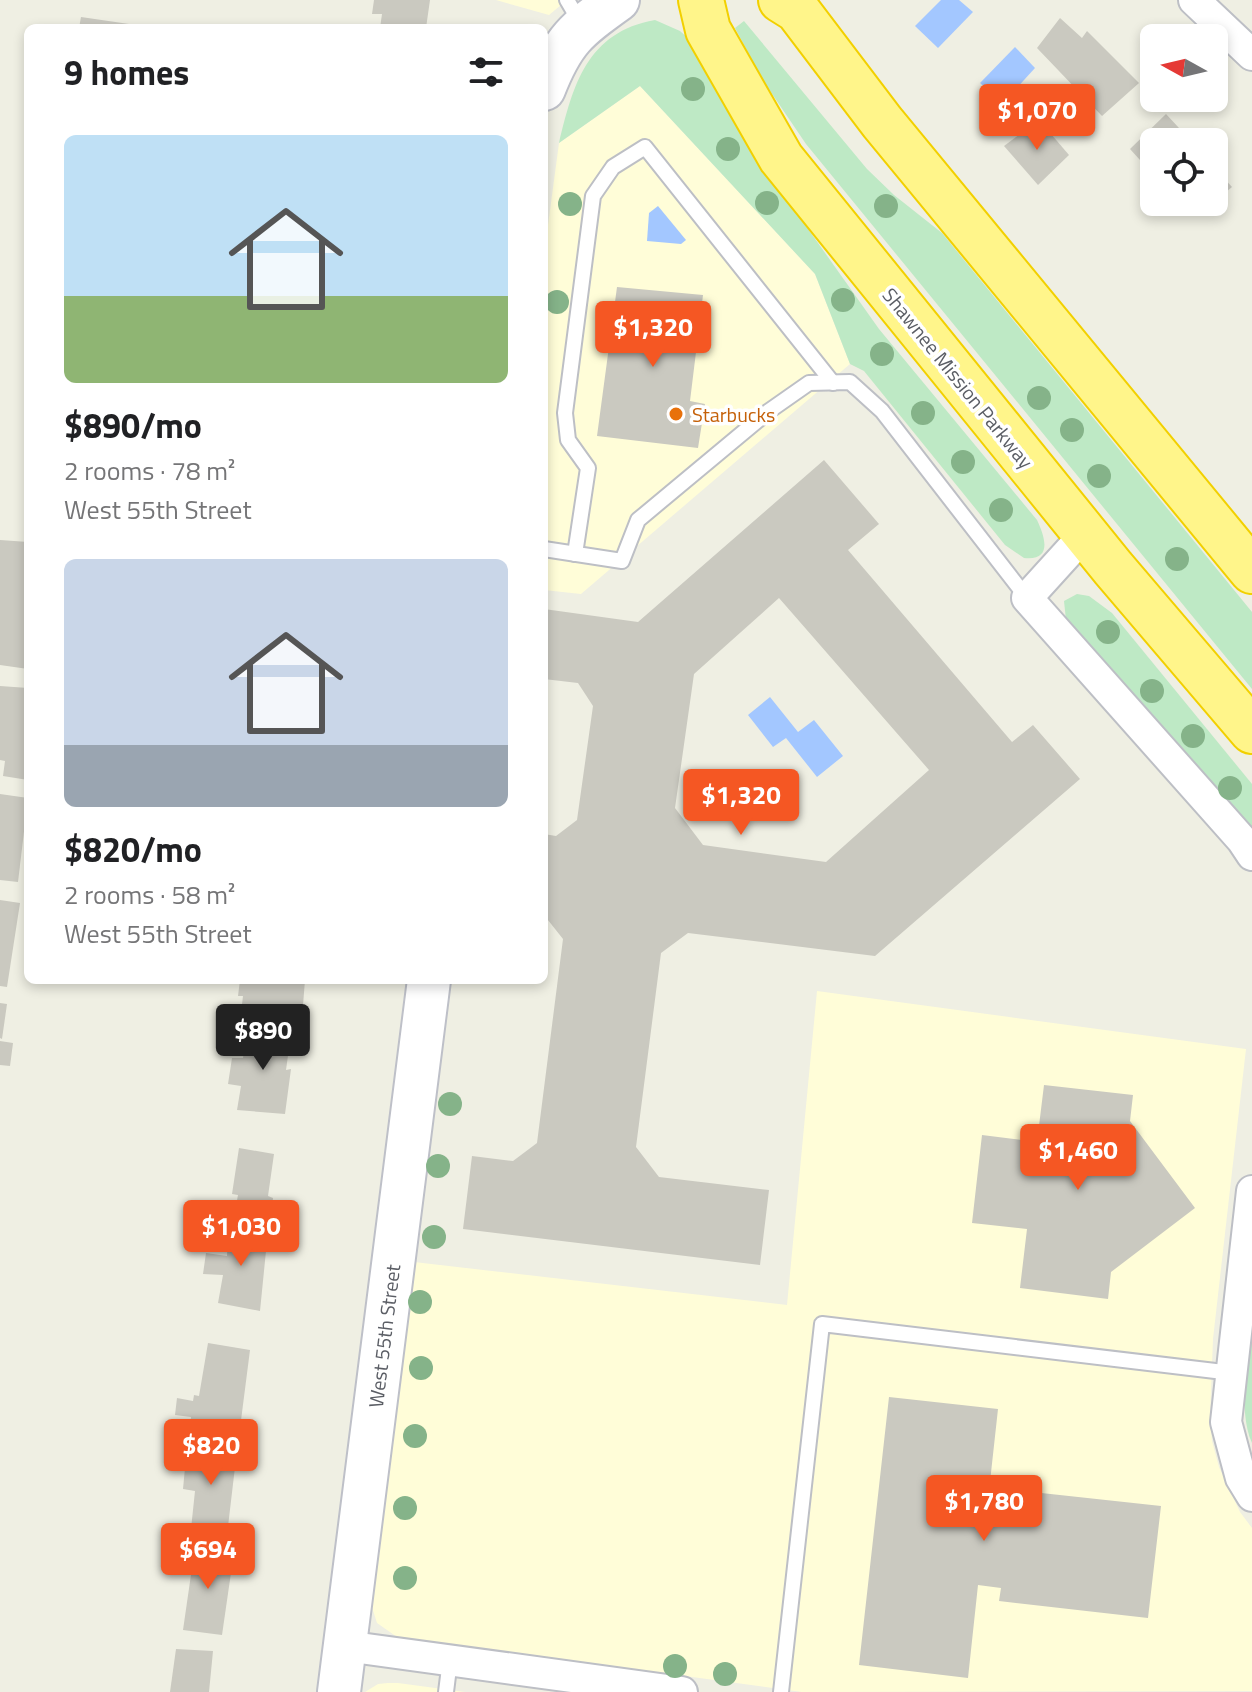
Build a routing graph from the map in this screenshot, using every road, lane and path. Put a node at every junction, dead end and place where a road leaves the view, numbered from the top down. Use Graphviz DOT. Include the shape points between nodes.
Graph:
graph roads {
  1 [pos="618,0"];
  2 [pos="701,0"];
  3 [pos="781,0"];
  4 [pos="1194,0"];
  5 [pos="574,13"];
  6 [pos="1252,55"];
  7 [pos="548,79"];
  8 [pos="833,383"];
  9 [pos="1085,534"];
  10 [pos="548,550"];
  11 [pos="575,554"];
  12 [pos="1252,571"];
  13 [pos="1027,598"];
  14 [pos="1252,731"];
  15 [pos="1252,855"];
  16 [pos="428,984"];
  17 [pos="1252,1191"];
  18 [pos="1232,1373"];
  19 [pos="1252,1496"];
  20 [pos="345,1646"];
  21 [pos="450,1660"];
  22 [pos="339,1692"];
  23 [pos="446,1692"];
  24 [pos="682,1692"];
  25 [pos="781,1692"];
  1 -- 5 [label="street"];
  2 -- 9 [label="highway, Shawnee Mission Parkway" via="708,30 781,158"];
  3 -- 12 [label="highway" via="797,10 882,122"];
  4 -- 6 [label="street"];
  5 -- 7 [label="street"];
  8 -- 11 [label="lane" via="809,383 769,411 638,520 622,561"];
  8 -- 11 [label="lane" via="645,147 613,167 593,196 569,366 568,440 588,468"];
  8 -- 13 [label="lane" via="850,382 882,411"];
  9 -- 13 [label="street"];
  9 -- 14 [label="highway, Shawnee Mission Parkway"];
  10 -- 11 [label="lane"];
  13 -- 15 [label="street"];
  16 -- 20 [label="street, West 55th Street"];
  17 -- 18 [label="street"];
  18 -- 19 [label="street" via="1226,1422 1241,1478"];
  18 -- 25 [label="lane" via="822,1324"];
  20 -- 21 [label="street"];
  20 -- 22 [label="street, West 55th Street"];
  21 -- 23 [label="lane"];
  21 -- 24 [label="street"];
}
